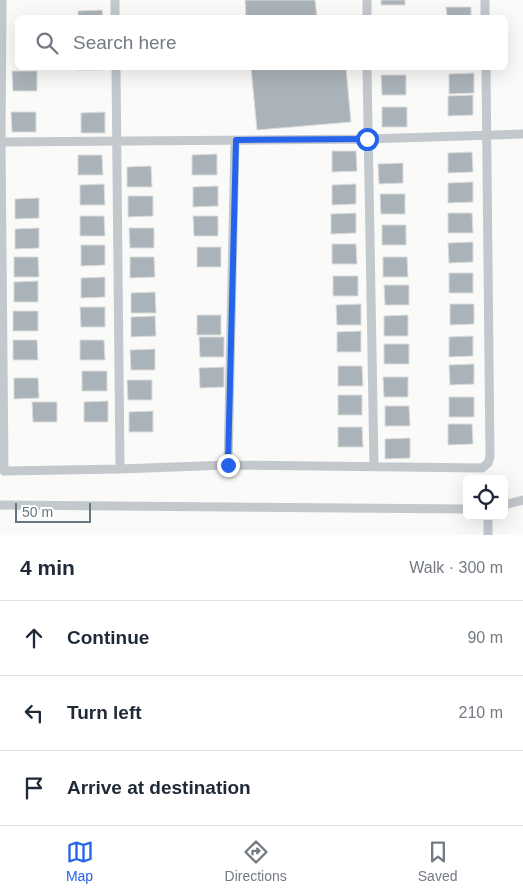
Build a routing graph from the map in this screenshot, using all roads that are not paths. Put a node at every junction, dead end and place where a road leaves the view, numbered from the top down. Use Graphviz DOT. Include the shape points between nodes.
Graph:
graph roads {
  1 [pos="2,0"];
  2 [pos="114,0"];
  3 [pos="367,0"];
  4 [pos="485,0"];
  5 [pos="115,15"];
  6 [pos="367,15"];
  7 [pos="485,15"];
  8 [pos="116,70"];
  9 [pos="367,70"];
  10 [pos="486,70"];
  11 [pos="523,134"];
  12 [pos="487,135"];
  13 [pos="367,139"];
  14 [pos="236,140"];
  15 [pos="117,141"];
  16 [pos="1,142"];
  17 [pos="228,465"];
  18 [pos="374,466"];
  19 [pos="120,469"];
  20 [pos="523,500"];
  21 [pos="508,504"];
  22 [pos="0,505"];
  23 [pos="463,509"];
  24 [pos="488,520"];
  25 [pos="488,535"];
  1 -- 16 [label="street"];
  2 -- 5 [label="street"];
  3 -- 6 [label="street"];
  4 -- 7 [label="street"];
  8 -- 15 [label="street"];
  9 -- 13 [label="street"];
  10 -- 12 [label="street"];
  11 -- 12 [label="street"];
  12 -- 13 [label="street"];
  12 -- 18 [label="street" via="488,463 482,468"];
  13 -- 14 [label="street"];
  13 -- 18 [label="street"];
  14 -- 15 [label="street"];
  14 -- 17 [label="street"];
  15 -- 16 [label="street"];
  15 -- 19 [label="street"];
  16 -- 19 [label="street" via="4,471"];
  17 -- 18 [label="street"];
  17 -- 19 [label="street"];
  20 -- 21 [label="street"];
  22 -- 23 [label="street"];
  24 -- 25 [label="street"];
}
